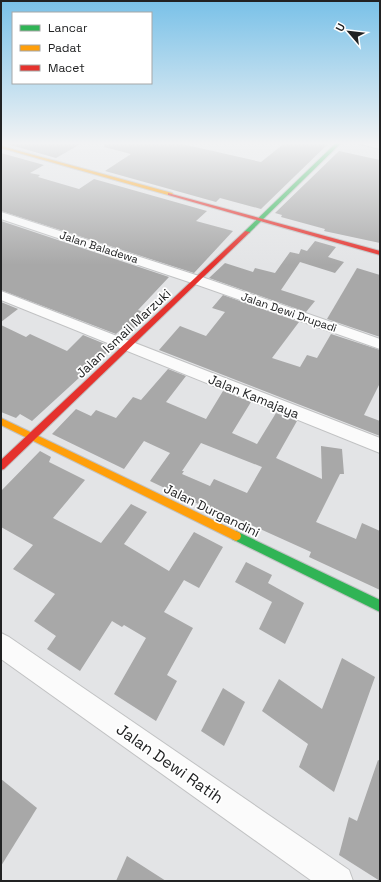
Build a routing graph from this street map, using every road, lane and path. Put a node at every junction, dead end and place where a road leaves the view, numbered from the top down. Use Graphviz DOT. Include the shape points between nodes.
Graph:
graph roads {
  1 [pos="132,183"];
  2 [pos="298,183"];
  3 [pos="1,215"];
  4 [pos="262,219"];
  5 [pos="380,253"];
  6 [pos="198,280"];
  7 [pos="1,295"];
  8 [pos="380,344"];
  9 [pos="129,345"];
  10 [pos="1,421"];
  11 [pos="32,437"];
  12 [pos="380,446"];
  13 [pos="1,466"];
  14 [pos="380,606"];
  15 [pos="1,645"];
  16 [pos="338,881"];
  1 -- 4 [label="street"];
  2 -- 4 [label="street, Jalan Ismail Marzuki"];
  3 -- 6 [label="street, Jalan Baladewa"];
  4 -- 5 [label="street"];
  4 -- 6 [label="street, Jalan Ismail Marzuki"];
  6 -- 8 [label="street, Jalan Dewi Drupadi"];
  6 -- 9 [label="street, Jalan Ismail Marzuki"];
  7 -- 9 [label="street, Jalan Kamajaya"];
  9 -- 11 [label="street, Jalan Ismail Marzuki"];
  9 -- 12 [label="street, Jalan Kamajaya"];
  10 -- 11 [label="street, Jalan Durgandini"];
  11 -- 13 [label="street, Jalan Ismail Marzuki"];
  11 -- 14 [label="street, Jalan Durgandini"];
  15 -- 16 [label="street, Jalan Dewi Ratih"];
}
